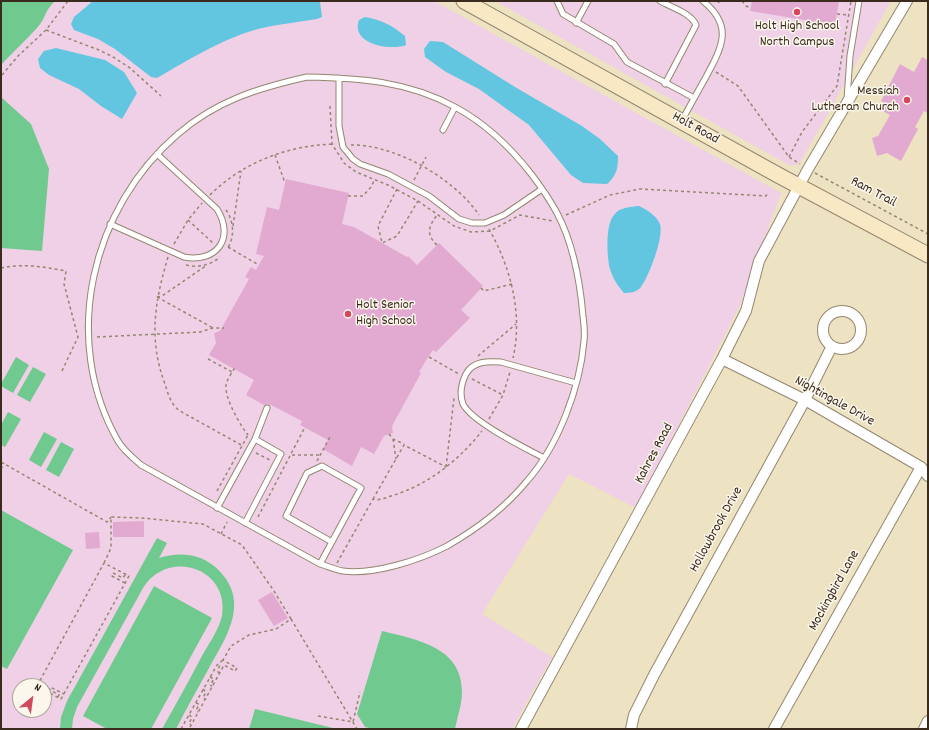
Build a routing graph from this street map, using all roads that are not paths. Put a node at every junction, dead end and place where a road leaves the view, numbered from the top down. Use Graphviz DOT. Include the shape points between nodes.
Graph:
graph roads {
  1 [pos="464,1"];
  2 [pos="557,1"];
  3 [pos="588,1"];
  4 [pos="660,1"];
  5 [pos="703,1"];
  6 [pos="859,1"];
  7 [pos="907,1"];
  8 [pos="576,23"];
  9 [pos="339,78"];
  10 [pos="665,84"];
  11 [pos="694,98"];
  12 [pos="848,102"];
  13 [pos="455,107"];
  14 [pos="681,121"];
  15 [pos="443,130"];
  16 [pos="157,154"];
  17 [pos="798,186"];
  18 [pos="542,189"];
  19 [pos="110,224"];
  20 [pos="928,255"];
  21 [pos="832,346"];
  22 [pos="722,359"];
  23 [pos="576,383"];
  24 [pos="805,400"];
  25 [pos="267,408"];
  26 [pos="255,439"];
  27 [pos="544,458"];
  28 [pos="921,466"];
  29 [pos="928,476"];
  30 [pos="217,508"];
  31 [pos="245,523"];
  32 [pos="332,542"];
  33 [pos="320,564"];
  34 [pos="928,721"];
  35 [pos="521,729"];
  36 [pos="630,729"];
  37 [pos="774,729"];
  38 [pos="924,729"];
  1 -- 14 [label="main road, Holt Road"];
  2 -- 8 [label="lane" via="564,14"];
  3 -- 8 [label="lane"];
  4 -- 10 [label="lane" via="689,16 696,25"];
  5 -- 11 [label="lane" via="719,17 723,40"];
  6 -- 12 [label="lane" via="850,56"];
  7 -- 12 [label="street, Kahres Road"];
  8 -- 10 [label="lane" via="614,44 627,62"];
  9 -- 13 [label="lane" via="371,79 404,87"];
  9 -- 16 [label="lane" via="307,77 244,94 209,112 178,133"];
  9 -- 18 [label="lane" via="338,126 342,144 353,159 429,196 459,219 485,223 504,215"];
  10 -- 11 [label="lane"];
  11 -- 14 [label="lane"];
  12 -- 17 [label="street, Kahres Road"];
  13 -- 15 [label="lane"];
  13 -- 18 [label="lane" via="505,144"];
  14 -- 17 [label="main road, Holt Road"];
  16 -- 19 [label="lane" via="129,189"];
  16 -- 19 [label="lane" via="217,209 225,229 219,247 205,257 184,257"];
  17 -- 20 [label="main road, Holt Road"];
  17 -- 22 [label="street, Kahres Road" via="760,261 746,310"];
  18 -- 23 [label="lane" via="567,235 578,269 585,340"];
  19 -- 30 [label="lane" via="99,251 91,283 88,338 93,376 104,410 118,442 141,465"];
  21 -- 24 [label="street, Hollowbrook Drive"];
  22 -- 24 [label="street, Nightingale Drive"];
  22 -- 35 [label="street, Kahres Road"];
  23 -- 27 [label="lane" via="566,414"];
  23 -- 27 [label="lane" via="489,361 477,364 468,372 462,384 461,395 464,405 471,414"];
  24 -- 28 [label="street, Nightingale Drive"];
  24 -- 36 [label="street, Hollowbrook Drive" via="654,675 634,715"];
  25 -- 26 [label="lane"];
  26 -- 30 [label="lane"];
  26 -- 31 [label="lane" via="281,454"];
  27 -- 33 [label="lane" via="529,480 505,505 461,538 440,549 393,566 362,571 343,571"];
  28 -- 29 [label="street, Nightingale Drive"];
  28 -- 37 [label="street, Mockingbird Lane"];
  30 -- 31 [label="lane"];
  31 -- 33 [label="lane"];
  32 -- 32 [label="lane" via="361,488 322,466 307,473 286,516"];
  32 -- 33 [label="lane"];
  34 -- 38 [label="street"];
}
